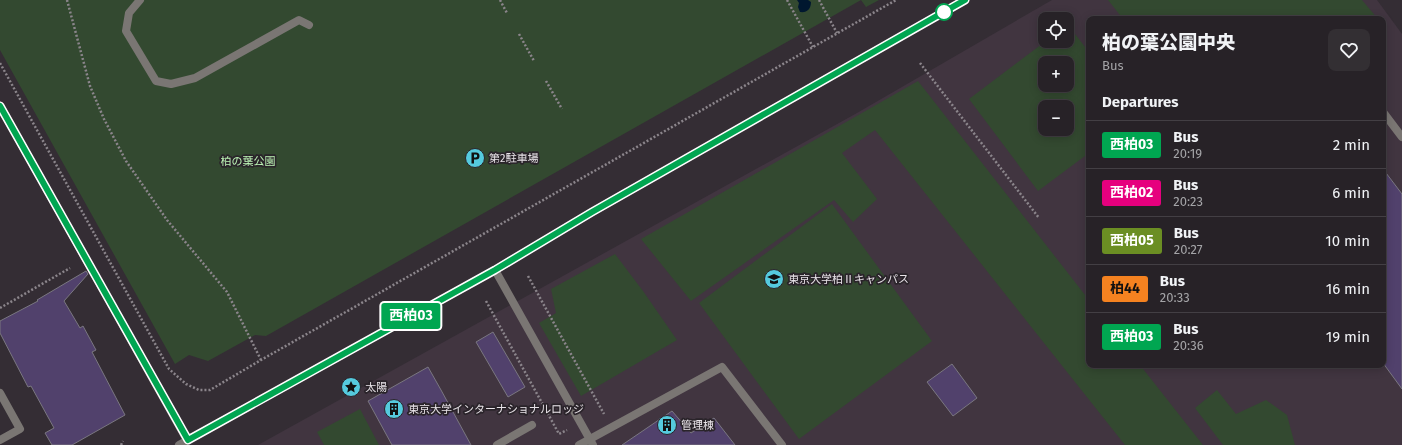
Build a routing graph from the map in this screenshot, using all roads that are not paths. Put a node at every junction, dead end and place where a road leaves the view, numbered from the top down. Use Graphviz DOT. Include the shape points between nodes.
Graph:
graph roads {
  1 [pos="140,0"];
  2 [pos="965,0"];
  3 [pos="309,25"];
  4 [pos="0,106"];
  5 [pos="1386,116"];
  6 [pos="1402,136"];
  7 [pos="495,270"];
  8 [pos="0,394"];
  9 [pos="532,425"];
  10 [pos="0,440"];
  11 [pos="188,440"];
  12 [pos="592,442"];
  13 [pos="179,445"];
  14 [pos="497,445"];
  15 [pos="579,445"];
  16 [pos="782,445"];
  1 -- 3 [label="street" via="129,13 126,31 156,81 171,84 195,78 299,20"];
  2 -- 7 [label="street"];
  4 -- 11 [label="street"];
  5 -- 6 [label="street"];
  7 -- 11 [label="street"];
  7 -- 12 [label="street"];
  8 -- 10 [label="street" via="20,429"];
  9 -- 14 [label="street"];
  11 -- 13 [label="street"];
  12 -- 15 [label="street"];
  12 -- 16 [label="street" via="611,427 722,367"];
}
